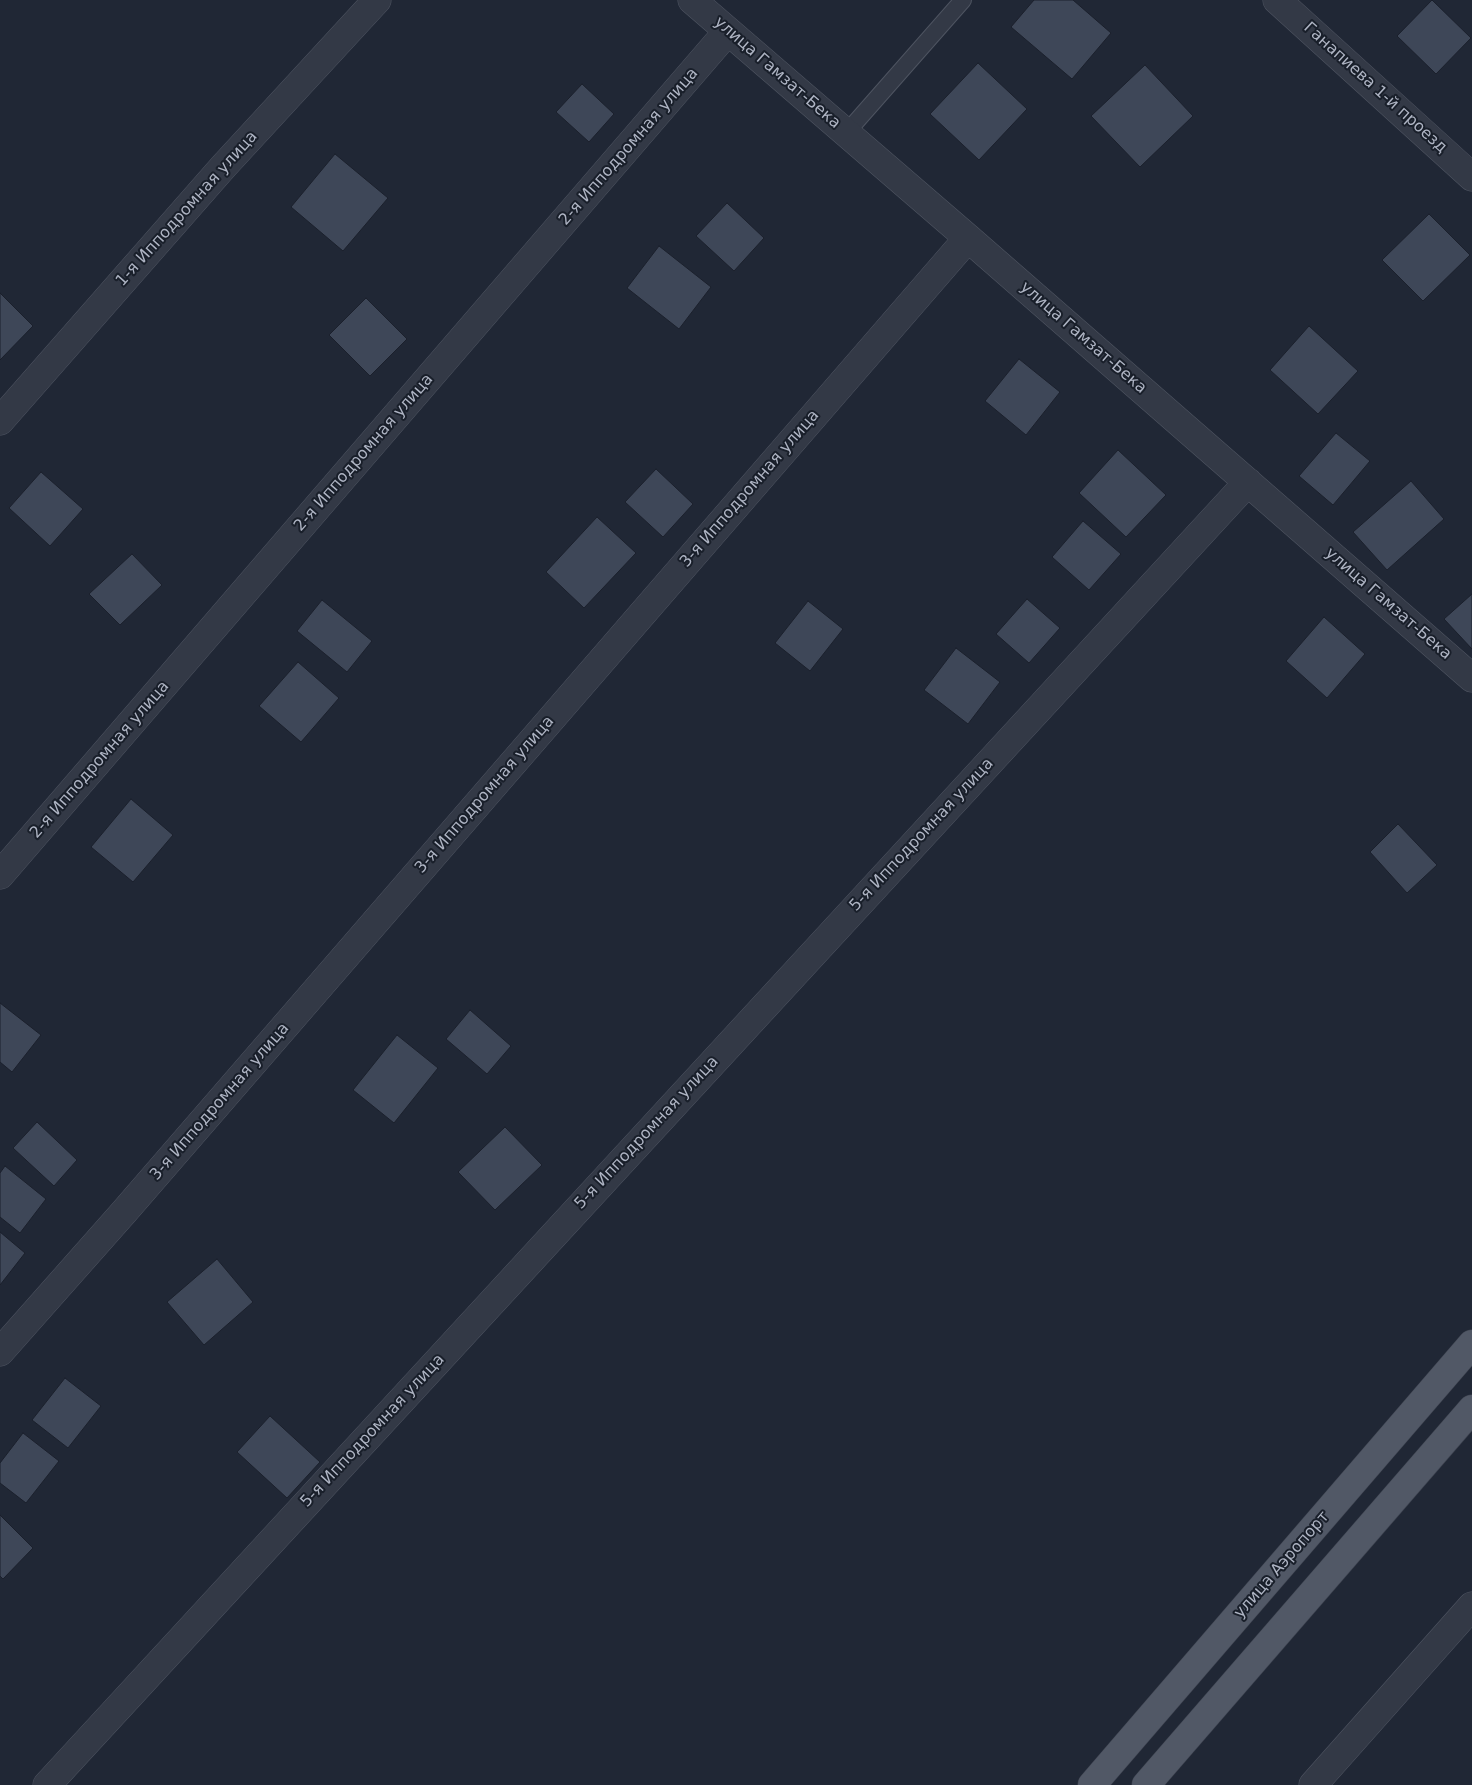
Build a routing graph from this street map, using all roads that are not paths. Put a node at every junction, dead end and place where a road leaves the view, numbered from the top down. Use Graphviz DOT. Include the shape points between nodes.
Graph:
graph roads {
  1 [pos="377,0"];
  2 [pos="692,0"];
  3 [pos="963,0"];
  4 [pos="1277,0"];
  5 [pos="728,31"];
  6 [pos="847,132"];
  7 [pos="1472,176"];
  8 [pos="968,238"];
  9 [pos="0,421"];
  10 [pos="1248,482"];
  11 [pos="1472,678"];
  12 [pos="0,876"];
  13 [pos="1472,1344"];
  14 [pos="0,1352"];
  15 [pos="1472,1409"];
  16 [pos="1472,1606"];
  17 [pos="47,1785"];
  18 [pos="1092,1785"];
  19 [pos="1146,1785"];
  20 [pos="1313,1785"];
  1 -- 9 [label="street, 1-я Ипподромная улица" via="224,167"];
  2 -- 5 [label="street, улица Гамзат-Бека"];
  3 -- 6 [label="lane"];
  4 -- 7 [label="street, Ганапиева 1-й проезд"];
  5 -- 6 [label="street, улица Гамзат-Бека"];
  5 -- 12 [label="street, 2-я Ипподромная улица"];
  6 -- 8 [label="street, улица Гамзат-Бека"];
  8 -- 10 [label="street, улица Гамзат-Бека"];
  8 -- 14 [label="street, 3-я Ипподромная улица"];
  10 -- 11 [label="street, улица Гамзат-Бека"];
  10 -- 17 [label="street, 5-я Ипподромная улица"];
  13 -- 18 [label="main road, улица Аэропорт"];
  15 -- 19 [label="main road"];
  16 -- 20 [label="street"];
}
